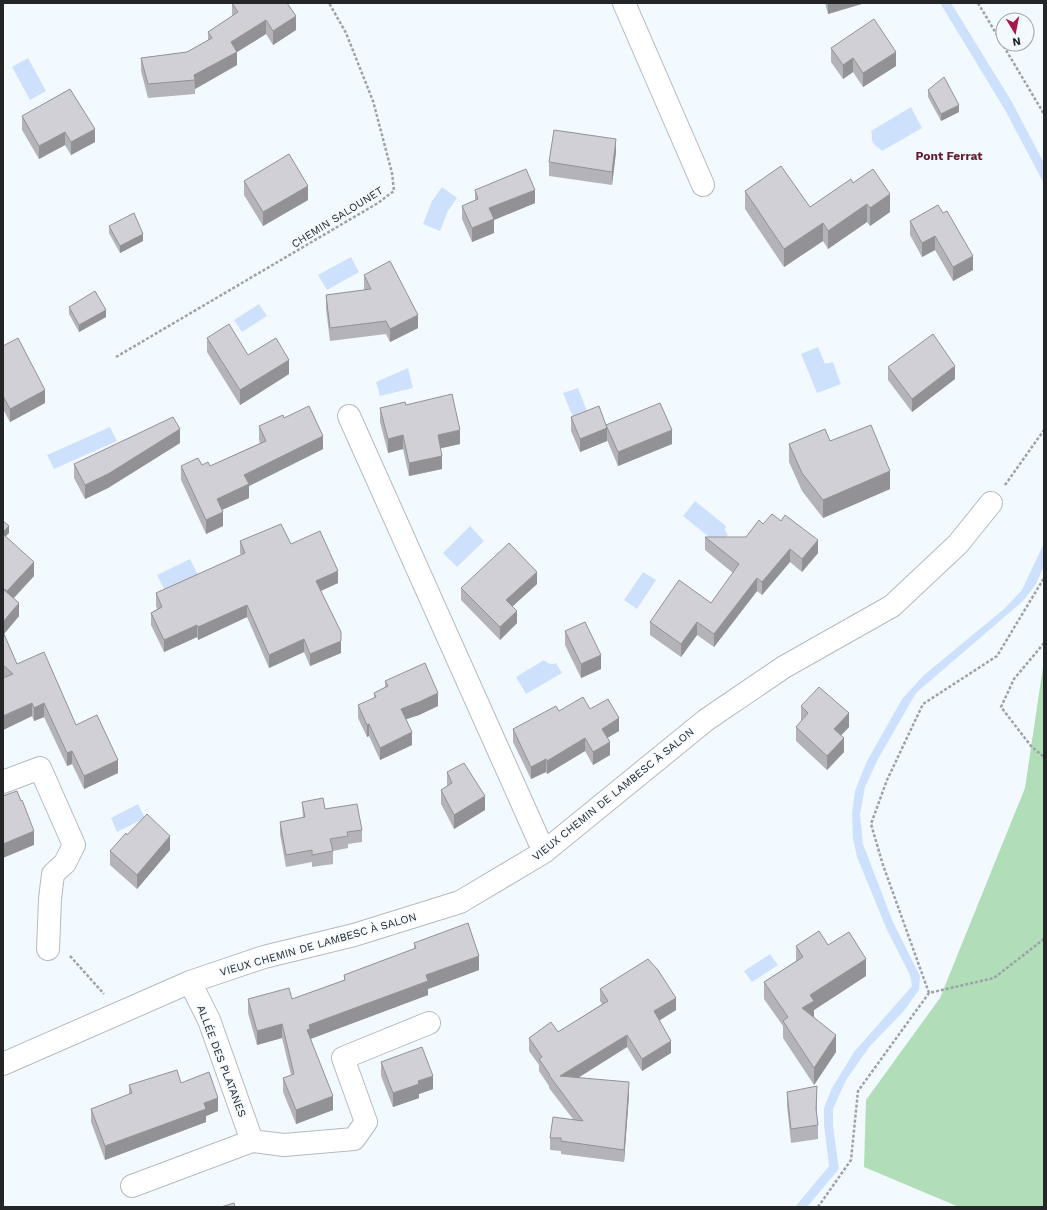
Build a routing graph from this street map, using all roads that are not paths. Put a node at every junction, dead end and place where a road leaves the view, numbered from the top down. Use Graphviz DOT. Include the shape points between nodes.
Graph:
graph roads {
  1 [pos="624,3"];
  2 [pos="703,185"];
  3 [pos="349,416"];
  4 [pos="991,503"];
  5 [pos="3,782"];
  6 [pos="544,852"];
  7 [pos="48,941"];
  8 [pos="190,982"];
  9 [pos="429,1023"];
  10 [pos="3,1064"];
  11 [pos="252,1141"];
  12 [pos="132,1186"];
  1 -- 2 [label="street"];
  3 -- 6 [label="street"];
  4 -- 6 [label="street, VIEUX CHEMIN DE LAMBESC À SALON" via="958,544 892,606 784,667 706,720"];
  5 -- 7 [label="street" via="40,768 74,845 65,862 53,874"];
  6 -- 8 [label="street, VIEUX CHEMIN DE LAMBESC À SALON" via="460,902 354,935 264,957"];
  8 -- 10 [label="street, VIEUX CHEMIN DE LAMBESC À SALON"];
  8 -- 11 [label="street, ALLÉE DES PLATANES" via="209,1020"];
  9 -- 11 [label="street" via="343,1058 366,1122 354,1139 284,1145"];
  11 -- 12 [label="street"];
}
